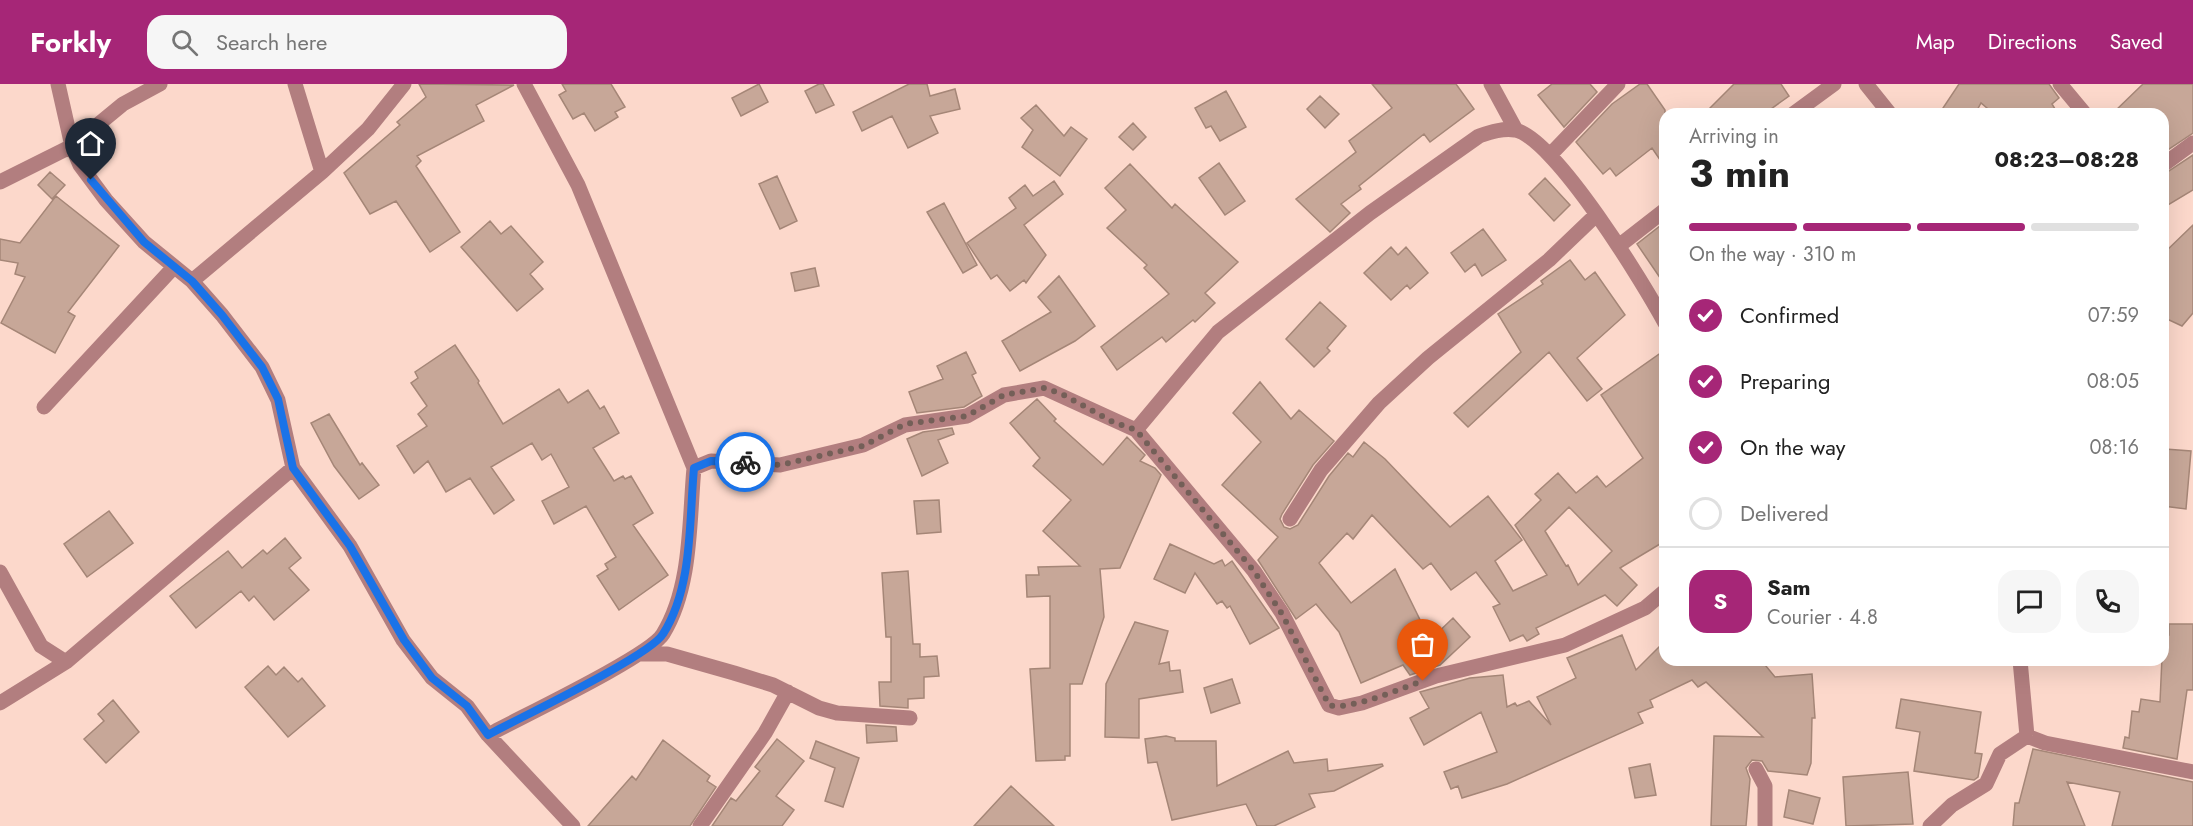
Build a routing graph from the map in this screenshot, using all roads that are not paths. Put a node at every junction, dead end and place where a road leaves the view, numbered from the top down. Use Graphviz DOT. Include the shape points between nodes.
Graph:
graph roads {
  1 [pos="58,84"];
  2 [pos="160,84"];
  3 [pos="295,84"];
  4 [pos="404,84"];
  5 [pos="524,84"];
  6 [pos="1491,84"];
  7 [pos="1618,84"];
  8 [pos="1834,84"];
  9 [pos="1866,84"];
  10 [pos="2060,84"];
  11 [pos="1800,108"];
  12 [pos="1885,108"];
  13 [pos="2080,108"];
  14 [pos="1516,130"];
  15 [pos="2193,143"];
  16 [pos="72,146"];
  17 [pos="1551,154"];
  18 [pos="2169,161"];
  19 [pos="322,172"];
  20 [pos="0,182"];
  21 [pos="1596,215"];
  22 [pos="1659,215"];
  23 [pos="1620,245"];
  24 [pos="174,268"];
  25 [pos="192,281"];
  26 [pos="1659,313"];
  27 [pos="44,406"];
  28 [pos="1136,430"];
  29 [pos="293,468"];
  30 [pos="694,468"];
  31 [pos="1290,519"];
  32 [pos="0,573"];
  33 [pos="1659,596"];
  34 [pos="639,654"];
  35 [pos="66,662"];
  36 [pos="2021,666"];
  37 [pos="788,692"];
  38 [pos="0,703"];
  39 [pos="910,718"];
  40 [pos="488,735"];
  41 [pos="2027,736"];
  42 [pos="1756,769"];
  43 [pos="2193,772"];
  44 [pos="573,826"];
  45 [pos="700,826"];
  46 [pos="1765,826"];
  47 [pos="1930,826"];
  1 -- 16 [label="street"];
  2 -- 16 [label="street" via="123,104"];
  3 -- 19 [label="street"];
  4 -- 19 [label="street" via="368,129"];
  5 -- 30 [label="street" via="578,185"];
  6 -- 14 [label="street"];
  7 -- 17 [label="street"];
  8 -- 11 [label="street"];
  9 -- 12 [label="street"];
  10 -- 13 [label="street"];
  14 -- 17 [label="street"];
  14 -- 28 [label="street" via="1496,130 1479,136 1370,213 1218,332"];
  15 -- 18 [label="street"];
  16 -- 20 [label="street"];
  16 -- 24 [label="street" via="80,165 106,200"];
  17 -- 21 [label="street"];
  19 -- 25 [label="street"];
  21 -- 23 [label="street"];
  21 -- 31 [label="street" via="1549,260 1379,403 1322,470"];
  22 -- 23 [label="street"];
  23 -- 26 [label="street"];
  24 -- 25 [label="street"];
  24 -- 27 [label="street"];
  25 -- 29 [label="street" via="262,367 278,399"];
  28 -- 30 [label="street" via="1044,388 1004,395 967,416 905,424 863,446 780,465 711,461"];
  28 -- 33 [label="street" via="1254,571 1282,614 1329,705 1339,708 1437,676 1565,645 1645,608"];
  29 -- 35 [label="street"];
  29 -- 40 [label="street" via="350,546 404,640 432,678 467,706"];
  30 -- 34 [label="street" via="684,578 662,636"];
  32 -- 35 [label="street" via="41,646"];
  34 -- 37 [label="street" via="667,654"];
  34 -- 40 [label="street"];
  35 -- 38 [label="street"];
  36 -- 41 [label="street"];
  37 -- 39 [label="street" via="837,713"];
  37 -- 45 [label="street" via="765,733"];
  40 -- 44 [label="street"];
  41 -- 43 [label="street" via="2045,744"];
  41 -- 47 [label="street" via="2000,754 1986,784 1952,805"];
  42 -- 46 [label="street" via="1764,786"];
}
